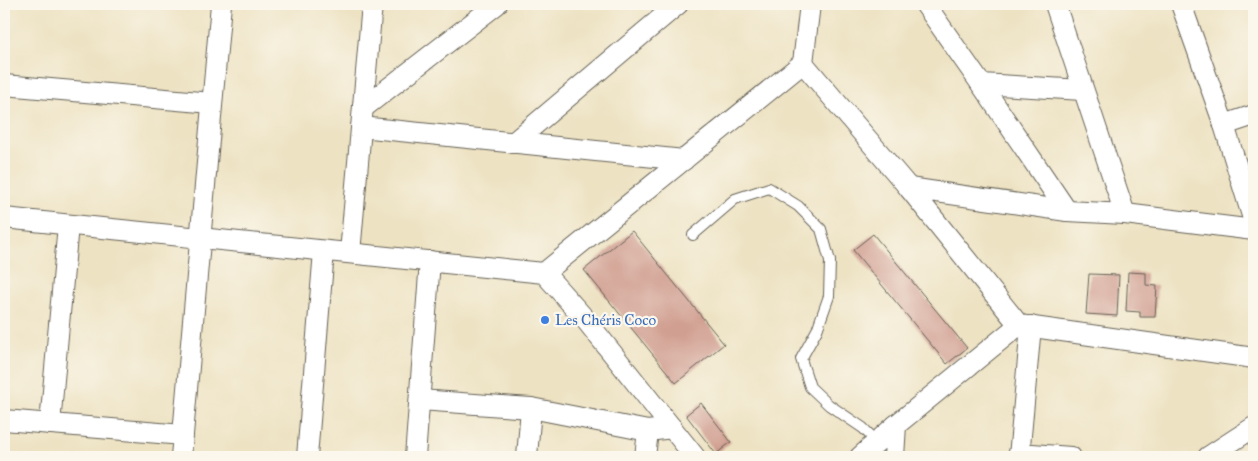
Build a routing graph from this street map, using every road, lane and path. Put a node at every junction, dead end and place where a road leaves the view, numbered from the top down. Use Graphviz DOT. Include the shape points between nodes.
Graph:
graph roads {
  1 [pos="221,4"];
  2 [pos="372,4"];
  3 [pos="497,4"];
  4 [pos="678,4"];
  5 [pos="810,4"];
  6 [pos="925,4"];
  7 [pos="1055,4"];
  8 [pos="1182,4"];
  9 [pos="803,63"];
  10 [pos="981,84"];
  11 [pos="4,85"];
  12 [pos="1083,90"];
  13 [pos="212,103"];
  14 [pos="363,108"];
  15 [pos="1254,115"];
  16 [pos="1224,125"];
  17 [pos="361,127"];
  18 [pos="513,143"];
  19 [pos="684,160"];
  20 [pos="909,188"];
  21 [pos="1067,211"];
  22 [pos="1125,214"];
  23 [pos="4,218"];
  24 [pos="1254,222"];
  25 [pos="68,225"];
  26 [pos="1254,230"];
  27 [pos="693,235"];
  28 [pos="200,238"];
  29 [pos="324,251"];
  30 [pos="350,253"];
  31 [pos="430,262"];
  32 [pos="544,273"];
  33 [pos="1025,326"];
  34 [pos="1254,358"];
  35 [pos="420,400"];
  36 [pos="531,408"];
  37 [pos="4,420"];
  38 [pos="50,424"];
  39 [pos="896,425"];
  40 [pos="1254,427"];
  41 [pos="672,428"];
  42 [pos="648,431"];
  43 [pos="183,435"];
  44 [pos="877,442"];
  45 [pos="1019,455"];
  46 [pos="181,457"];
  47 [pos="307,457"];
  48 [pos="415,457"];
  49 [pos="527,457"];
  50 [pos="645,457"];
  51 [pos="695,457"];
  52 [pos="860,457"];
  53 [pos="894,457"];
  54 [pos="1071,457"];
  55 [pos="1208,457"];
  1 -- 13 [label="street"];
  2 -- 14 [label="street"];
  3 -- 14 [label="street"];
  4 -- 18 [label="street"];
  5 -- 9 [label="street"];
  6 -- 10 [label="street"];
  7 -- 12 [label="street"];
  8 -- 16 [label="street"];
  9 -- 19 [label="street"];
  9 -- 20 [label="street"];
  10 -- 12 [label="street"];
  10 -- 21 [label="street"];
  11 -- 13 [label="street"];
  12 -- 22 [label="street"];
  13 -- 28 [label="street"];
  14 -- 17 [label="street"];
  15 -- 16 [label="street"];
  16 -- 24 [label="street"];
  17 -- 18 [label="street"];
  17 -- 30 [label="street"];
  18 -- 19 [label="street"];
  19 -- 32 [label="street"];
  20 -- 21 [label="street"];
  20 -- 33 [label="street"];
  21 -- 22 [label="street"];
  22 -- 26 [label="street"];
  23 -- 25 [label="street"];
  25 -- 28 [label="street"];
  25 -- 38 [label="street"];
  27 -- 44 [label="lane" via="736,198 769,188 798,206 822,230 830,261 829,296 802,359 810,387"];
  28 -- 29 [label="street"];
  28 -- 43 [label="street"];
  29 -- 30 [label="street"];
  29 -- 47 [label="street"];
  30 -- 31 [label="street"];
  31 -- 32 [label="street"];
  31 -- 35 [label="street"];
  32 -- 41 [label="street"];
  33 -- 34 [label="street"];
  33 -- 39 [label="street"];
  33 -- 45 [label="street"];
  35 -- 36 [label="street"];
  35 -- 48 [label="street"];
  36 -- 42 [label="street"];
  36 -- 49 [label="street"];
  37 -- 38 [label="street"];
  38 -- 43 [label="street"];
  39 -- 44 [label="street"];
  39 -- 53 [label="street"];
  40 -- 55 [label="street"];
  41 -- 42 [label="street"];
  41 -- 51 [label="street"];
  42 -- 50 [label="street"];
  43 -- 46 [label="street"];
  44 -- 52 [label="street"];
  45 -- 54 [label="street"];
}
